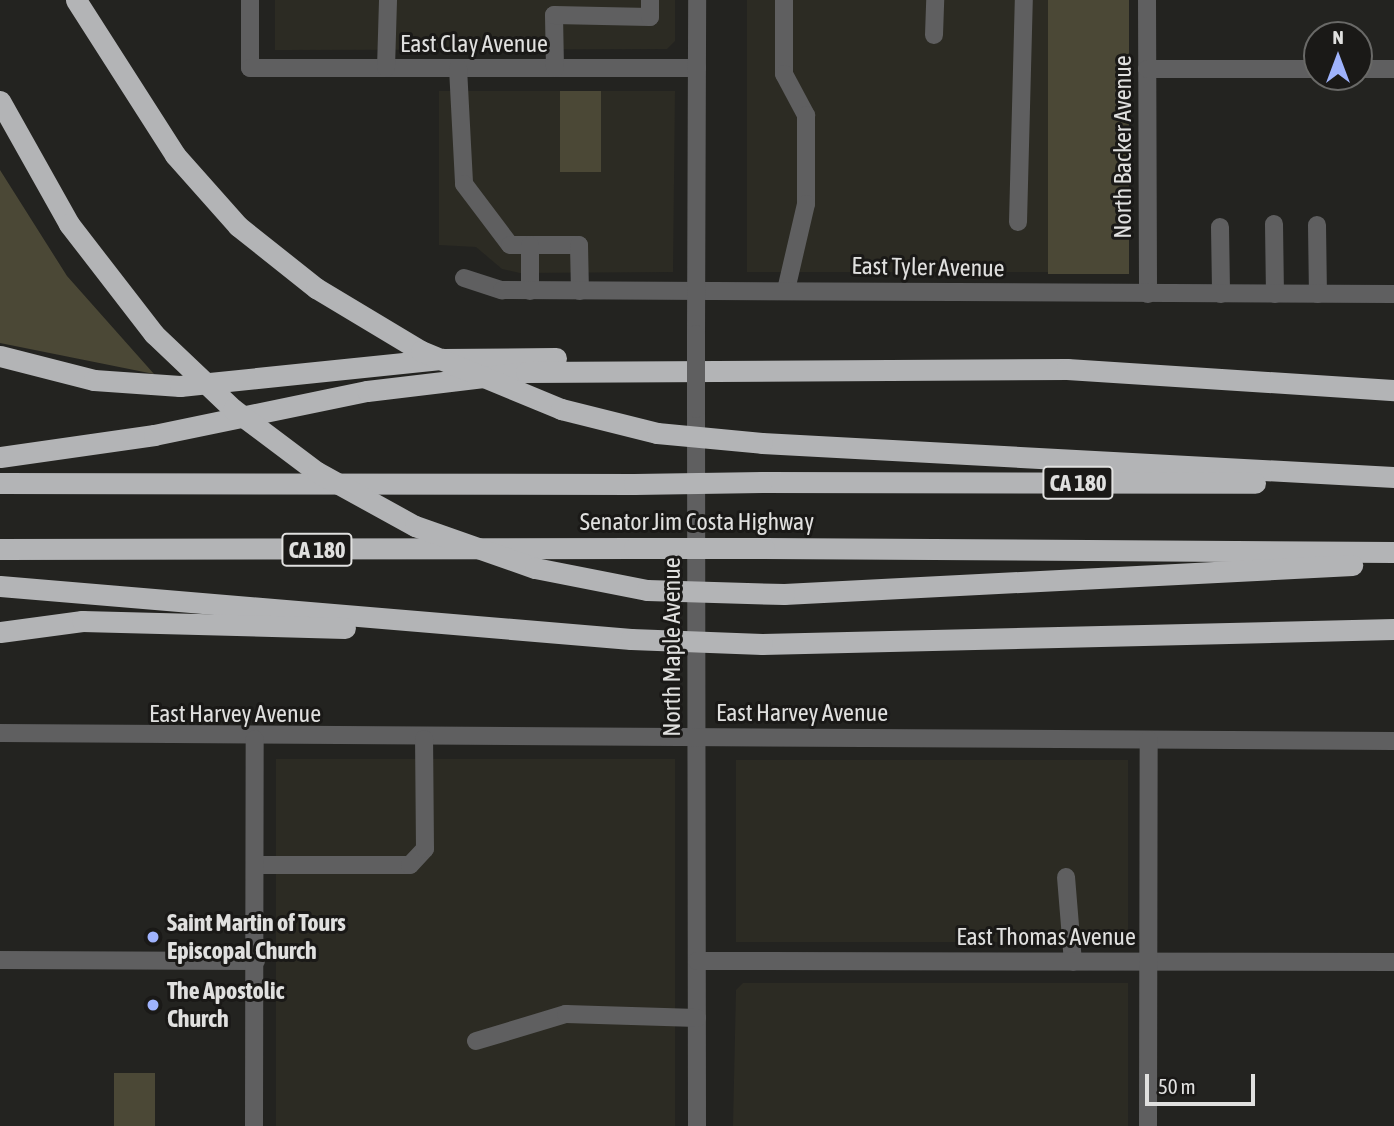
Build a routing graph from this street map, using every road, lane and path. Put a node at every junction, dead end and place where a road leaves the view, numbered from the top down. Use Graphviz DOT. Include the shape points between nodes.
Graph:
graph roads {
  1 [pos="76,0"];
  2 [pos="250,0"];
  3 [pos="388,0"];
  4 [pos="650,0"];
  5 [pos="697,0"];
  6 [pos="784,0"];
  7 [pos="934,0"];
  8 [pos="1024,0"];
  9 [pos="1147,0"];
  10 [pos="934,35"];
  11 [pos="386,68"];
  12 [pos="458,68"];
  13 [pos="555,68"];
  14 [pos="697,68"];
  15 [pos="1147,69"];
  16 [pos="1303,69"];
  17 [pos="1373,69"];
  18 [pos="1394,69"];
  19 [pos="0,101"];
  20 [pos="1018,222"];
  21 [pos="1274,224"];
  22 [pos="1317,225"];
  23 [pos="1220,227"];
  24 [pos="530,245"];
  25 [pos="464,278"];
  26 [pos="786,290"];
  27 [pos="530,291"];
  28 [pos="580,291"];
  29 [pos="696,291"];
  30 [pos="1148,294"];
  31 [pos="1221,294"];
  32 [pos="1275,294"];
  33 [pos="1318,294"];
  34 [pos="1394,294"];
  35 [pos="0,356"];
  36 [pos="750,370"];
  37 [pos="1320,384"];
  38 [pos="1394,384"];
  39 [pos="1394,390"];
  40 [pos="0,457"];
  41 [pos="1394,477"];
  42 [pos="0,483"];
  43 [pos="1394,483"];
  44 [pos="0,549"];
  45 [pos="1394,552"];
  46 [pos="1394,561"];
  47 [pos="0,586"];
  48 [pos="1394,629"];
  49 [pos="0,632"];
  50 [pos="631,639"];
  51 [pos="0,733"];
  52 [pos="697,737"];
  53 [pos="424,738"];
  54 [pos="255,739"];
  55 [pos="1149,740"];
  56 [pos="1394,741"];
  57 [pos="256,865"];
  58 [pos="1066,877"];
  59 [pos="0,960"];
  60 [pos="256,961"];
  61 [pos="697,961"];
  62 [pos="1073,962"];
  63 [pos="1146,962"];
  64 [pos="1394,962"];
  65 [pos="697,1018"];
  66 [pos="476,1041"];
  67 [pos="254,1126"];
  68 [pos="697,1126"];
  69 [pos="1148,1126"];
  1 -- 41 [label="highway, bridge" via="117,73 183,164 238,226 316,288 432,356 561,409 657,433 762,443"];
  2 -- 11 [label="street, East Clay Avenue" via="250,68"];
  3 -- 11 [label="street"];
  4 -- 13 [label="street" via="650,17 554,15"];
  5 -- 14 [label="street, North Maple Avenue"];
  6 -- 26 [label="street" via="783,74 806,115 806,204"];
  7 -- 10 [label="street"];
  8 -- 20 [label="street"];
  9 -- 15 [label="street, North Backer Avenue"];
  11 -- 12 [label="street, East Clay Avenue"];
  12 -- 13 [label="street, East Clay Avenue"];
  12 -- 24 [label="street" via="464,184 510,245"];
  13 -- 14 [label="street, East Clay Avenue"];
  14 -- 29 [label="street, North Maple Avenue"];
  15 -- 16 [label="street"];
  15 -- 30 [label="street, North Backer Avenue"];
  17 -- 18 [label="street"];
  19 -- 46 [label="highway, bridge" via="69,224 145,324 233,409 317,472 463,546 559,574 647,590 784,594"];
  21 -- 32 [label="street"];
  22 -- 33 [label="street"];
  23 -- 31 [label="street"];
  24 -- 27 [label="street"];
  24 -- 28 [label="street" via="579,245"];
  25 -- 27 [label="street, East Tyler Avenue" via="483,287"];
  26 -- 29 [label="street, East Tyler Avenue"];
  26 -- 30 [label="street, East Tyler Avenue"];
  27 -- 28 [label="street, East Tyler Avenue"];
  28 -- 29 [label="street, East Tyler Avenue"];
  29 -- 52 [label="street, North Maple Avenue, bridge"];
  30 -- 31 [label="street, East Tyler Avenue"];
  31 -- 32 [label="street, East Tyler Avenue"];
  32 -- 33 [label="street, East Tyler Avenue"];
  33 -- 34 [label="street, East Tyler Avenue"];
  35 -- 36 [label="highway" via="94,380 159,385 474,358"];
  36 -- 37 [label="highway" via="1067,369"];
  36 -- 40 [label="highway" via="474,376"];
  37 -- 38 [label="highway"];
  37 -- 39 [label="highway"];
  42 -- 43 [label="highway, Senator Jim Costa Highway / CA 180, bridge"];
  44 -- 45 [label="highway, Senator Jim Costa Highway / CA 180, bridge"];
  47 -- 50 [label="highway"];
  48 -- 50 [label="highway, bridge" via="762,644"];
  49 -- 50 [label="highway" via="117,621"];
  51 -- 54 [label="street, East Harvey Avenue"];
  52 -- 53 [label="street, East Harvey Avenue"];
  52 -- 55 [label="street, East Harvey Avenue"];
  52 -- 61 [label="street, North Maple Avenue"];
  53 -- 54 [label="street, East Harvey Avenue"];
  53 -- 57 [label="street" via="425,849 410,865"];
  54 -- 57 [label="street"];
  55 -- 56 [label="street, East Harvey Avenue"];
  55 -- 63 [label="street"];
  57 -- 60 [label="street"];
  58 -- 62 [label="street"];
  59 -- 60 [label="street"];
  60 -- 67 [label="street"];
  61 -- 62 [label="street, East Thomas Avenue"];
  61 -- 65 [label="street, North Maple Avenue"];
  62 -- 63 [label="street, East Thomas Avenue"];
  63 -- 64 [label="street, East Thomas Avenue"];
  63 -- 69 [label="street"];
  65 -- 66 [label="street" via="566,1014"];
  65 -- 68 [label="street, North Maple Avenue"];
}
